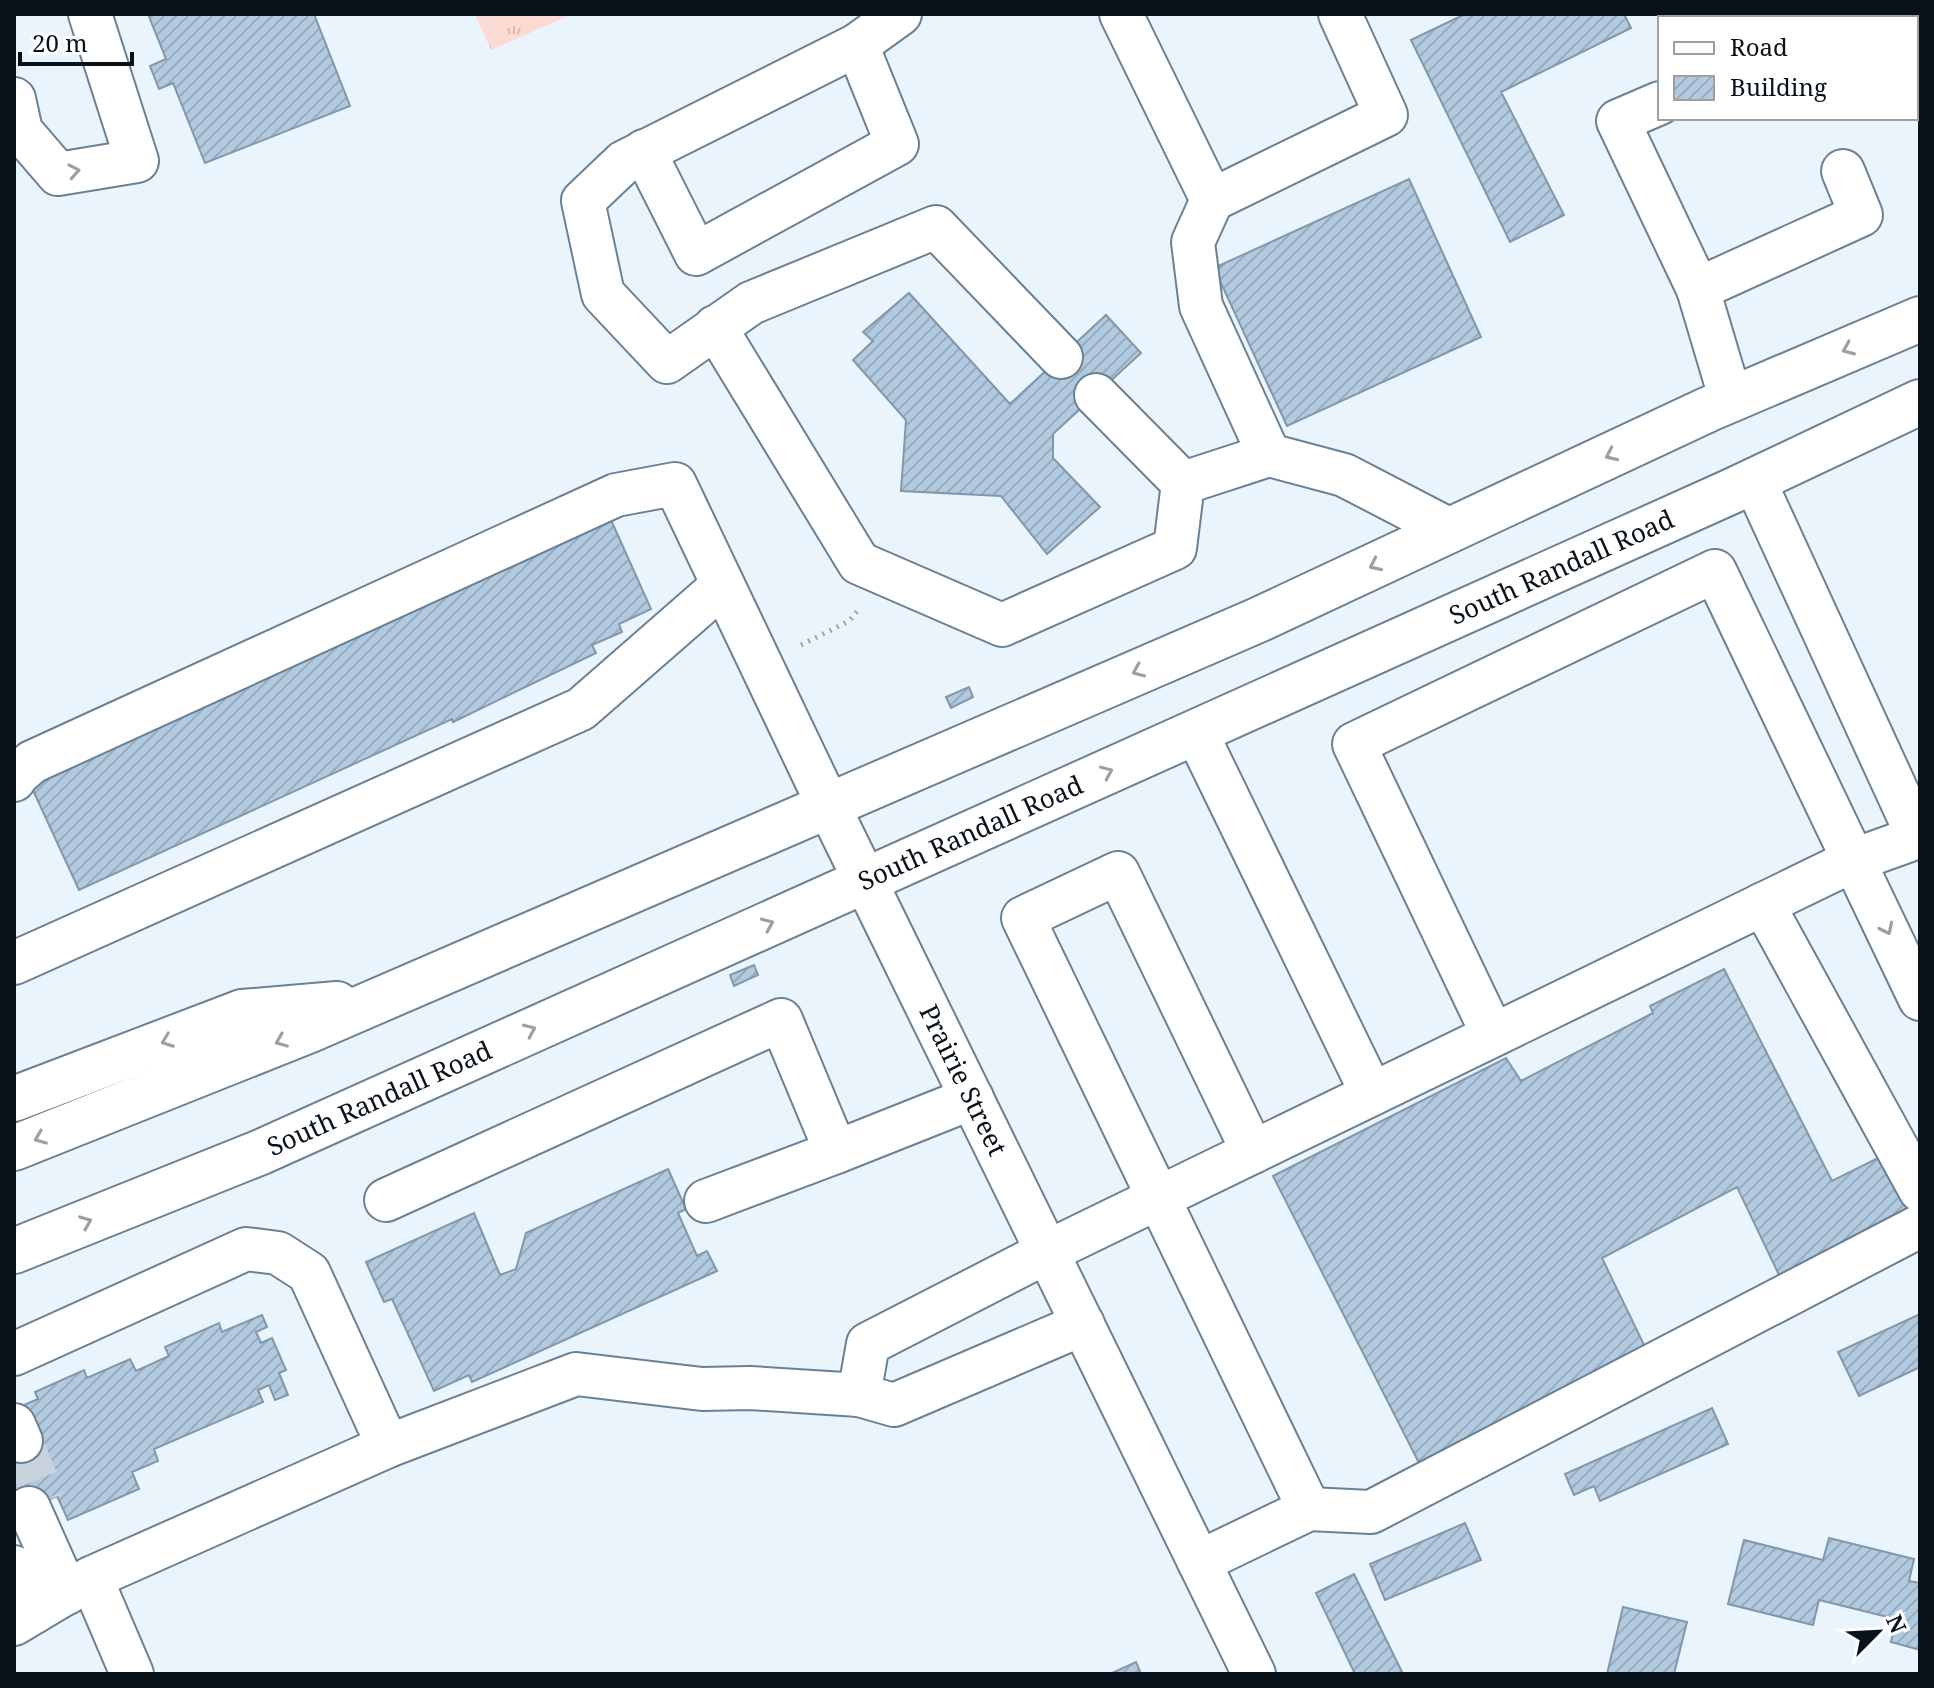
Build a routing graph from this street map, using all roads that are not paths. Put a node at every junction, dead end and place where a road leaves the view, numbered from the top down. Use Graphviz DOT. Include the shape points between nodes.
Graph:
graph roads {
  1 [pos="90,14"];
  2 [pos="900,14"];
  3 [pos="1121,14"];
  4 [pos="1340,14"];
  5 [pos="857,45"];
  6 [pos="14,99"];
  7 [pos="1658,104"];
  8 [pos="644,151"];
  9 [pos="1843,171"];
  10 [pos="1212,200"];
  11 [pos="1698,289"];
  12 [pos="1920,319"];
  13 [pos="715,327"];
  14 [pos="1061,357"];
  15 [pos="1096,395"];
  16 [pos="1731,400"];
  17 [pos="1920,402"];
  18 [pos="1269,455"];
  19 [pos="1754,480"];
  20 [pos="1183,483"];
  21 [pos="1450,530"];
  22 [pos="723,585"];
  23 [pos="1196,732"];
  24 [pos="14,780"];
  25 [pos="828,805"];
  26 [pos="1919,837"];
  27 [pos="1854,860"];
  28 [pos="865,881"];
  29 [pos="1763,904"];
  30 [pos="14,963"];
  31 [pos="1920,999"];
  32 [pos="379,1000"];
  33 [pos="1493,1035"];
  34 [pos="1372,1094"];
  35 [pos="972,1098"];
  36 [pos="14,1099"];
  37 [pos="14,1148"];
  38 [pos="836,1152"];
  39 [pos="1253,1152"];
  40 [pos="1920,1190"];
  41 [pos="1159,1198"];
  42 [pos="386,1200"];
  43 [pos="706,1201"];
  44 [pos="1920,1226"];
  45 [pos="14,1251"];
  46 [pos="1047,1252"];
  47 [pos="1083,1324"];
  48 [pos="14,1354"];
  49 [pos="859,1395"];
  50 [pos="388,1446"];
  51 [pos="30,1509"];
  52 [pos="1309,1509"];
  53 [pos="1199,1562"];
  54 [pos="14,1567"];
  55 [pos="47,1603"];
  56 [pos="132,1674"];
  57 [pos="1254,1674"];
  6 -- 1 [label="street, one-way" via="21,131 58,174 137,161"];
  2 -- 5 [label="street"];
  3 -- 10 [label="street"];
  4 -- 10 [label="street" via="1386,115"];
  5 -- 8 [label="street"];
  5 -- 8 [label="street" via="897,144 696,254"];
  7 -- 11 [label="street" via="1618,121"];
  8 -- 13 [label="street" via="624,162 583,201 603,294 667,362"];
  9 -- 11 [label="street" via="1861,215"];
  10 -- 18 [label="street" via="1193,242 1201,306"];
  11 -- 16 [label="street"];
  12 -- 16 [label="main road, one-way"];
  13 -- 14 [label="street" via="751,303 936,227"];
  13 -- 20 [label="street" via="859,563 1002,625 1175,548"];
  15 -- 20 [label="street"];
  16 -- 21 [label="main road, one-way"];
  17 -- 19 [label="main road, South Randall Road"];
  18 -- 20 [label="street"];
  18 -- 21 [label="street" via="1344,475"];
  19 -- 23 [label="main road, South Randall Road"];
  19 -- 26 [label="street"];
  21 -- 25 [label="main road, one-way" via="1258,620"];
  22 -- 24 [label="street, Prairie Street" via="675,484 616,495 32,762"];
  22 -- 25 [label="street, Prairie Street"];
  22 -- 30 [label="street" via="581,709"];
  28 -- 23 [label="main road, South Randall Road, one-way"];
  23 -- 34 [label="street"];
  25 -- 28 [label="street, Prairie Street"];
  25 -- 32 [label="main road"];
  26 -- 27 [label="street"];
  27 -- 29 [label="street"];
  27 -- 31 [label="street, one-way"];
  27 -- 33 [label="street" via="1715,571 1354,744"];
  28 -- 35 [label="street, Prairie Street"];
  45 -- 28 [label="main road, South Randall Road, one-way" via="261,1152"];
  29 -- 33 [label="street"];
  29 -- 40 [label="street"];
  32 -- 36 [label="main road, one-way" via="242,1012"];
  32 -- 37 [label="main road, one-way"];
  33 -- 34 [label="street"];
  34 -- 39 [label="street"];
  35 -- 38 [label="street"];
  35 -- 46 [label="street, Prairie Street"];
  38 -- 42 [label="street" via="781,1020"];
  38 -- 43 [label="street"];
  39 -- 41 [label="street"];
  39 -- 41 [label="street" via="1118,873 1023,918"];
  41 -- 46 [label="street"];
  41 -- 52 [label="street"];
  44 -- 52 [label="street" via="1371,1512"];
  46 -- 47 [label="street, Prairie Street"];
  46 -- 49 [label="street" via="868,1344"];
  47 -- 49 [label="street" via="894,1405"];
  47 -- 53 [label="street, Prairie Street"];
  48 -- 50 [label="street" via="246,1249 278,1253 309,1273"];
  49 -- 50 [label="street" via="702,1389 576,1374"];
  50 -- 55 [label="street"];
  51 -- 55 [label="street"];
  52 -- 53 [label="street"];
  53 -- 57 [label="street, Prairie Street"];
  54 -- 55 [label="street"];
  55 -- 56 [label="street"];
}
